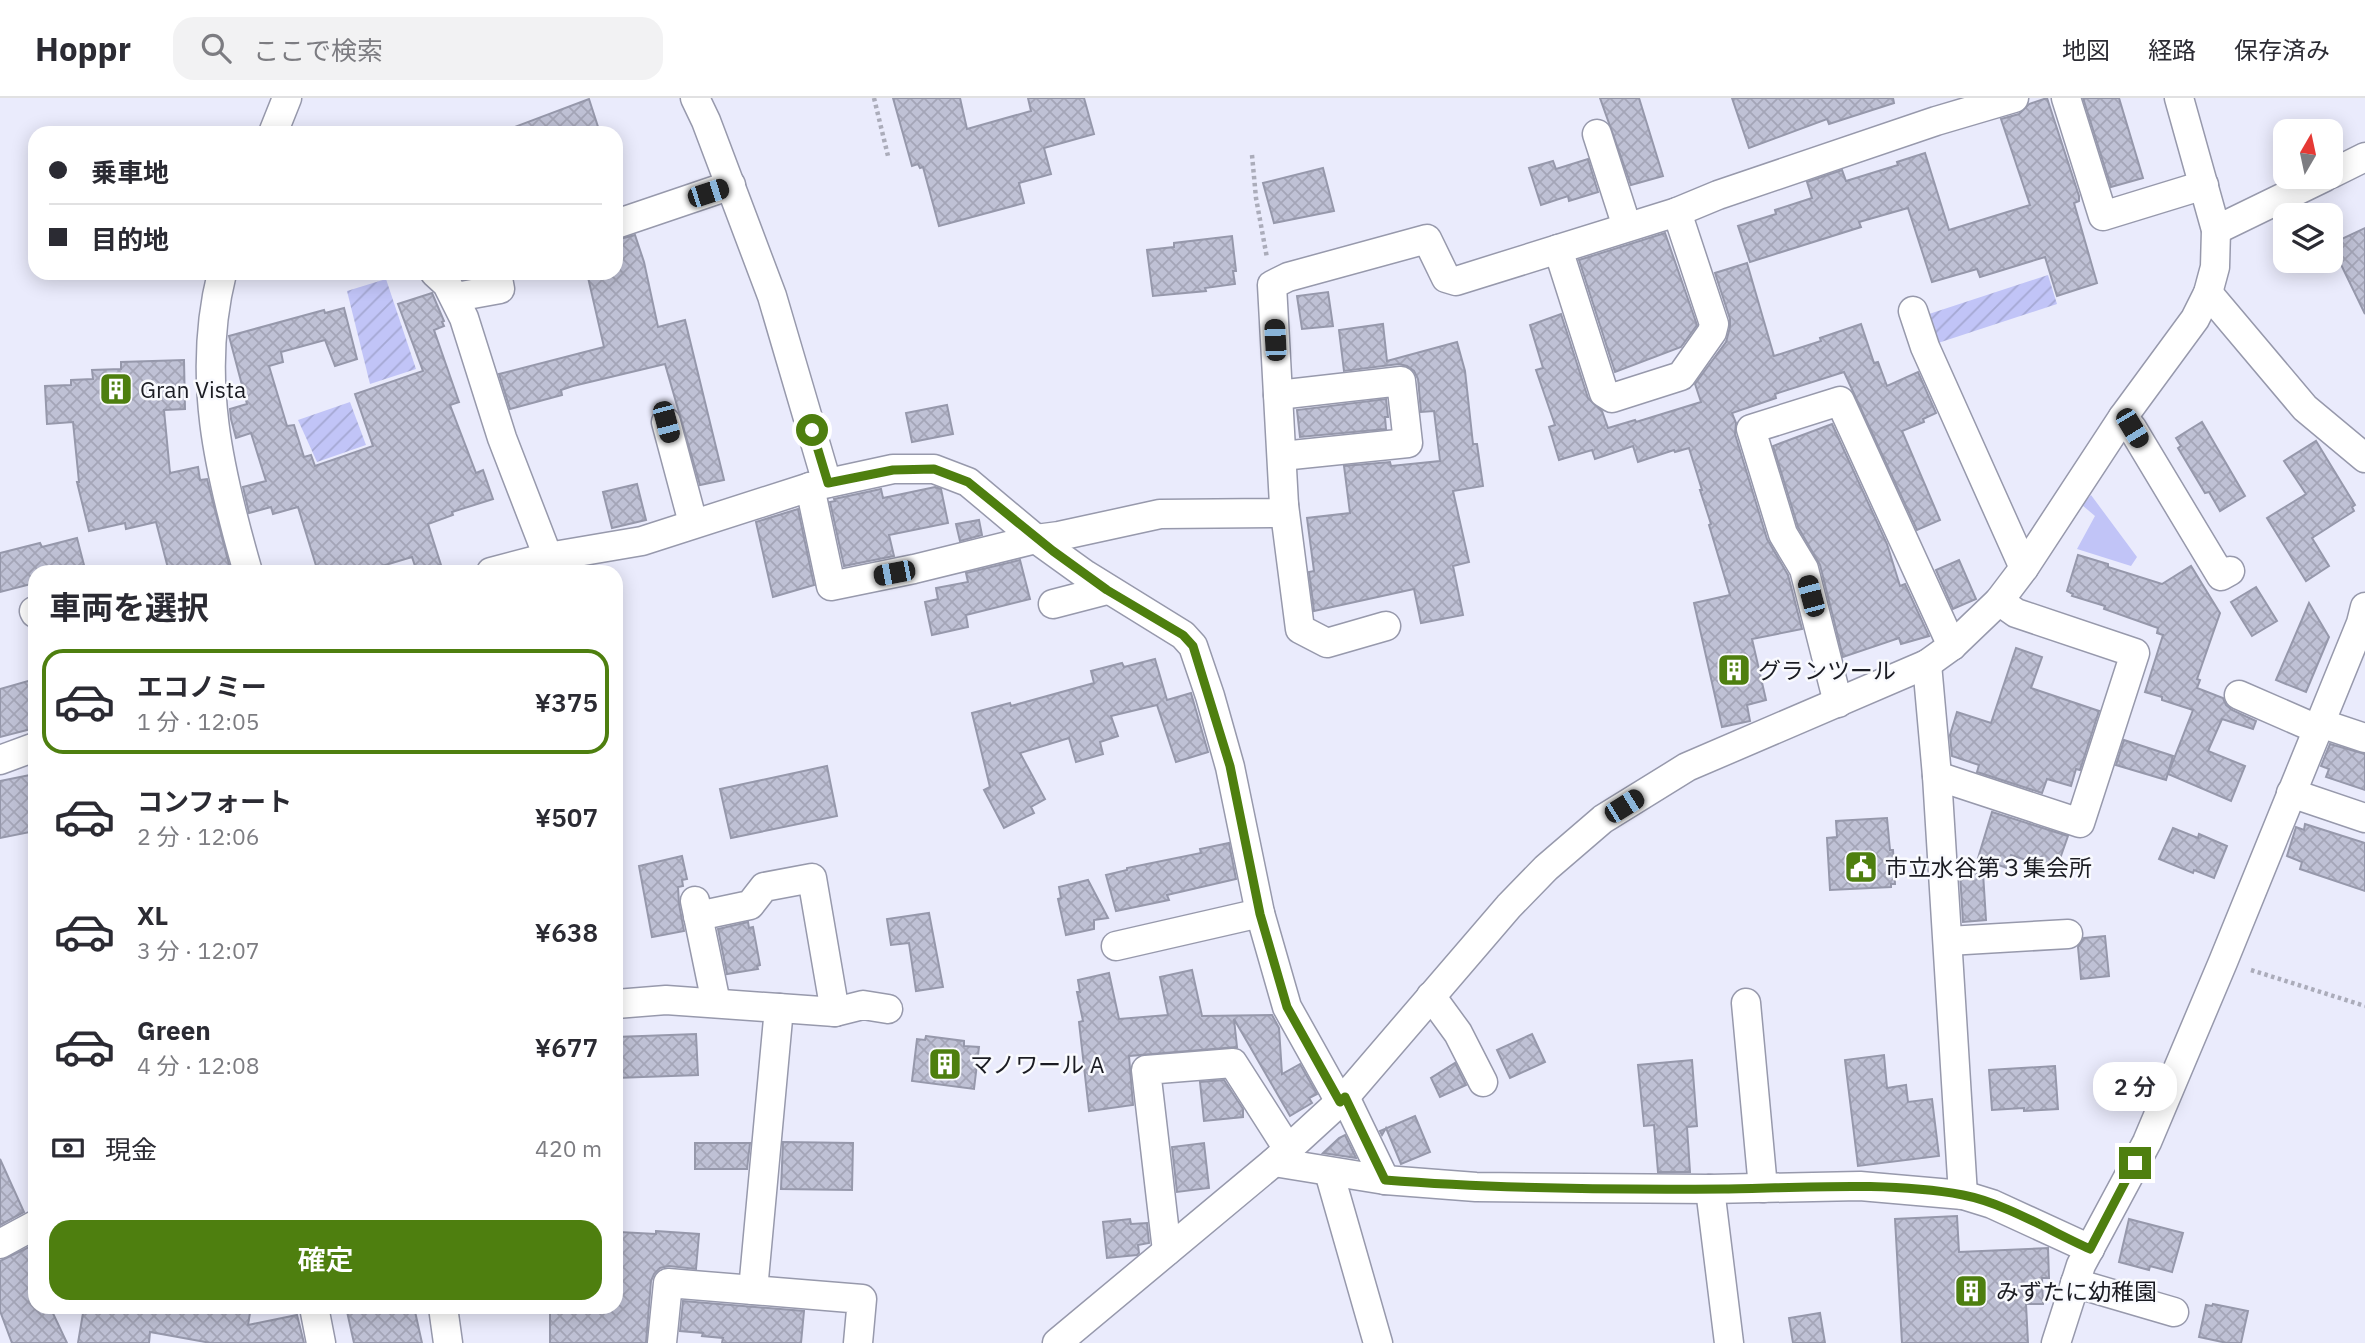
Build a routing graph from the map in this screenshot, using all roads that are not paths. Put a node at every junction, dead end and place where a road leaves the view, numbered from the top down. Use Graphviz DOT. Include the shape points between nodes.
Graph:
graph roads {
  1 [pos="287,98"];
  2 [pos="695,98"];
  3 [pos="2014,98"];
  4 [pos="2066,98"];
  5 [pos="2179,98"];
  6 [pos="1933,110"];
  7 [pos="276,126"];
  8 [pos="1597,134"];
  9 [pos="2365,157"];
  10 [pos="2343,168"];
  11 [pos="2204,185"];
  12 [pos="731,186"];
  13 [pos="2300,189"];
  14 [pos="1677,212"];
  15 [pos="623,222"];
  16 [pos="1627,227"];
  17 [pos="2216,230"];
  18 [pos="1558,249"];
  19 [pos="221,280"];
  20 [pos="443,280"];
  21 [pos="498,280"];
  22 [pos="2208,293"];
  23 [pos="456,297"];
  24 [pos="1913,311"];
  25 [pos="1278,395"];
  26 [pos="2123,417"];
  27 [pos="666,422"];
  28 [pos="1282,457"];
  29 [pos="2365,458"];
  30 [pos="819,485"];
  31 [pos="1284,505"];
  32 [pos="693,523"];
  33 [pos="1036,539"];
  34 [pos="548,556"];
  35 [pos="246,565"];
  36 [pos="516,565"];
  37 [pos="2024,568"];
  38 [pos="2230,571"];
  39 [pos="1107,590"];
  40 [pos="1999,601"];
  41 [pos="1053,604"];
  42 [pos="2365,607"];
  43 [pos="1386,626"];
  44 [pos="1952,646"];
  45 [pos="1927,664"];
  46 [pos="2239,695"];
  47 [pos="1838,704"];
  48 [pos="2319,726"];
  49 [pos="2365,738"];
  50 [pos="28,750"];
  51 [pos="0,760"];
  52 [pos="1937,776"];
  53 [pos="2291,793"];
  54 [pos="2365,818"];
  55 [pos="1260,914"];
  56 [pos="2068,934"];
  57 [pos="1948,942"];
  58 [pos="1116,946"];
  59 [pos="1431,996"];
  60 [pos="623,1003"];
  61 [pos="716,1003"];
  62 [pos="1746,1003"];
  63 [pos="779,1008"];
  64 [pos="888,1009"];
  65 [pos="835,1012"];
  66 [pos="1483,1082"];
  67 [pos="1343,1100"];
  68 [pos="1281,1156"];
  69 [pos="1329,1172"];
  70 [pos="1385,1180"];
  71 [pos="1763,1188"];
  72 [pos="1710,1189"];
  73 [pos="1964,1195"];
  74 [pos="28,1229"];
  75 [pos="0,1244"];
  76 [pos="2090,1249"];
  77 [pos="1167,1251"];
  78 [pos="2075,1283"];
  79 [pos="753,1290"];
  80 [pos="2174,1312"];
  81 [pos="315,1314"];
  82 [pos="444,1314"];
  83 [pos="1059,1342"];
  84 [pos="321,1343"];
  85 [pos="448,1343"];
  86 [pos="662,1343"];
  87 [pos="858,1343"];
  88 [pos="1378,1343"];
  89 [pos="1729,1343"];
  90 [pos="2056,1343"];
  1 -- 7 [label="street"];
  2 -- 12 [label="street"];
  3 -- 6 [label="street"];
  4 -- 11 [label="street" via="2103,216"];
  5 -- 11 [label="street"];
  6 -- 14 [label="street"];
  8 -- 16 [label="street"];
  9 -- 10 [label="street"];
  11 -- 17 [label="street"];
  12 -- 15 [label="street"];
  12 -- 30 [label="street" via="772,296"];
  13 -- 17 [label="street"];
  14 -- 16 [label="street"];
  14 -- 18 [label="street" via="1714,324 1712,332 1681,376 1612,398 1604,393"];
  16 -- 18 [label="street"];
  17 -- 22 [label="street" via="2215,267"];
  18 -- 25 [label="street" via="1456,281 1446,278 1427,239 1272,285"];
  19 -- 35 [label="street" via="209,349 210,396 223,477"];
  20 -- 23 [label="street"];
  21 -- 23 [label="street" via="500,289"];
  22 -- 26 [label="street" via="2195,319"];
  22 -- 29 [label="street" via="2305,408"];
  23 -- 34 [label="street" via="502,439"];
  24 -- 37 [label="street"];
  25 -- 28 [label="street"];
  25 -- 28 [label="street" via="1401,381 1408,443"];
  26 -- 37 [label="street"];
  26 -- 38 [label="street" via="2221,576"];
  27 -- 32 [label="street"];
  28 -- 31 [label="street"];
  30 -- 32 [label="street"];
  30 -- 33 [label="street" via="893,470 934,469 968,482"];
  30 -- 33 [label="street" via="831,586"];
  31 -- 33 [label="street" via="1275,513 1160,514"];
  31 -- 43 [label="street" via="1300,629 1327,643"];
  32 -- 34 [label="street" via="642,541"];
  33 -- 39 [label="street"];
  34 -- 36 [label="street"];
  37 -- 40 [label="street"];
  39 -- 41 [label="street"];
  39 -- 55 [label="street" via="1183,635 1193,646 1230,766"];
  40 -- 44 [label="street"];
  40 -- 52 [label="street" via="2016,612 2135,653 2080,823"];
  42 -- 48 [label="street"];
  44 -- 45 [label="street"];
  44 -- 47 [label="street" via="1840,401 1751,429 1783,534 1804,569"];
  45 -- 47 [label="street"];
  45 -- 52 [label="street"];
  46 -- 48 [label="street"];
  47 -- 59 [label="street" via="1687,767 1603,819 1546,868"];
  48 -- 49 [label="street"];
  48 -- 53 [label="street"];
  50 -- 51 [label="street"];
  52 -- 57 [label="street"];
  53 -- 54 [label="street"];
  53 -- 76 [label="street" via="2147,1142"];
  55 -- 58 [label="street"];
  55 -- 67 [label="street" via="1287,1007"];
  56 -- 57 [label="street"];
  57 -- 73 [label="street"];
  59 -- 66 [label="street" via="1458,1033"];
  59 -- 67 [label="street"];
  60 -- 61 [label="street"];
  61 -- 63 [label="street"];
  61 -- 65 [label="street" via="696,909 750,905 764,887 812,878"];
  62 -- 71 [label="street"];
  63 -- 65 [label="street"];
  63 -- 79 [label="street"];
  64 -- 65 [label="street" via="863,1006"];
  67 -- 68 [label="street"];
  67 -- 70 [label="street"];
  68 -- 69 [label="street"];
  68 -- 77 [label="street"];
  68 -- 77 [label="street" via="1233,1063 1146,1070"];
  69 -- 70 [label="street"];
  69 -- 88 [label="street"];
  70 -- 72 [label="street" via="1476,1187"];
  71 -- 72 [label="street"];
  71 -- 73 [label="street" via="1860,1186"];
  72 -- 89 [label="street"];
  73 -- 76 [label="street" via="1993,1203"];
  74 -- 75 [label="street"];
  76 -- 78 [label="street"];
  77 -- 83 [label="street"];
  78 -- 80 [label="street"];
  78 -- 90 [label="street"];
  79 -- 86 [label="street" via="668,1283"];
  79 -- 87 [label="street" via="862,1300"];
  81 -- 84 [label="street"];
  82 -- 85 [label="street"];
}
